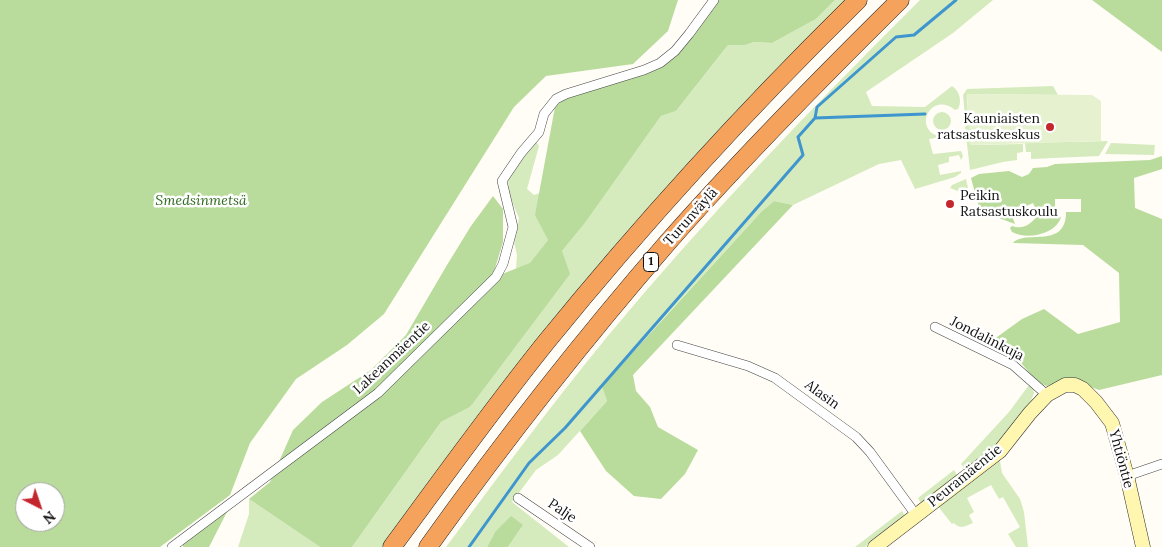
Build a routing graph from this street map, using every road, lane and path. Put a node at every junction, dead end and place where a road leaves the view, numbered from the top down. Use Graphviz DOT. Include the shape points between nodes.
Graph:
graph roads {
  1 [pos="714,0"];
  2 [pos="858,0"];
  3 [pos="900,0"];
  4 [pos="935,327"];
  5 [pos="677,345"];
  6 [pos="1048,395"];
  7 [pos="1162,464"];
  8 [pos="1127,476"];
  9 [pos="518,498"];
  10 [pos="916,514"];
  11 [pos="172,547"];
  12 [pos="392,547"];
  13 [pos="428,547"];
  14 [pos="590,547"];
  15 [pos="875,547"];
  16 [pos="1143,547"];
  1 -- 11 [label="street, Lakeanmäentie" via="675,51 660,63 556,99 544,114 539,132 502,181 513,227 496,277 378,393"];
  2 -- 12 [label="highway, Turunväylä / 1" via="766,94 593,286 499,403"];
  3 -- 13 [label="highway, Turunväylä / 1" via="787,112 668,242 550,384"];
  4 -- 6 [label="street, Jondalinkuja" via="1014,365"];
  5 -- 10 [label="street, Alasin" via="748,366 775,378 856,437"];
  6 -- 8 [label="street, Yhtiöntie" via="1065,385 1075,385 1096,402 1112,423"];
  6 -- 10 [label="street, Peuramäentie" via="1000,451"];
  7 -- 8 [label="street"];
  8 -- 16 [label="street, Yhtiöntie"];
  9 -- 14 [label="street, Palje"];
  10 -- 15 [label="street, Peuramäentie"];
}
